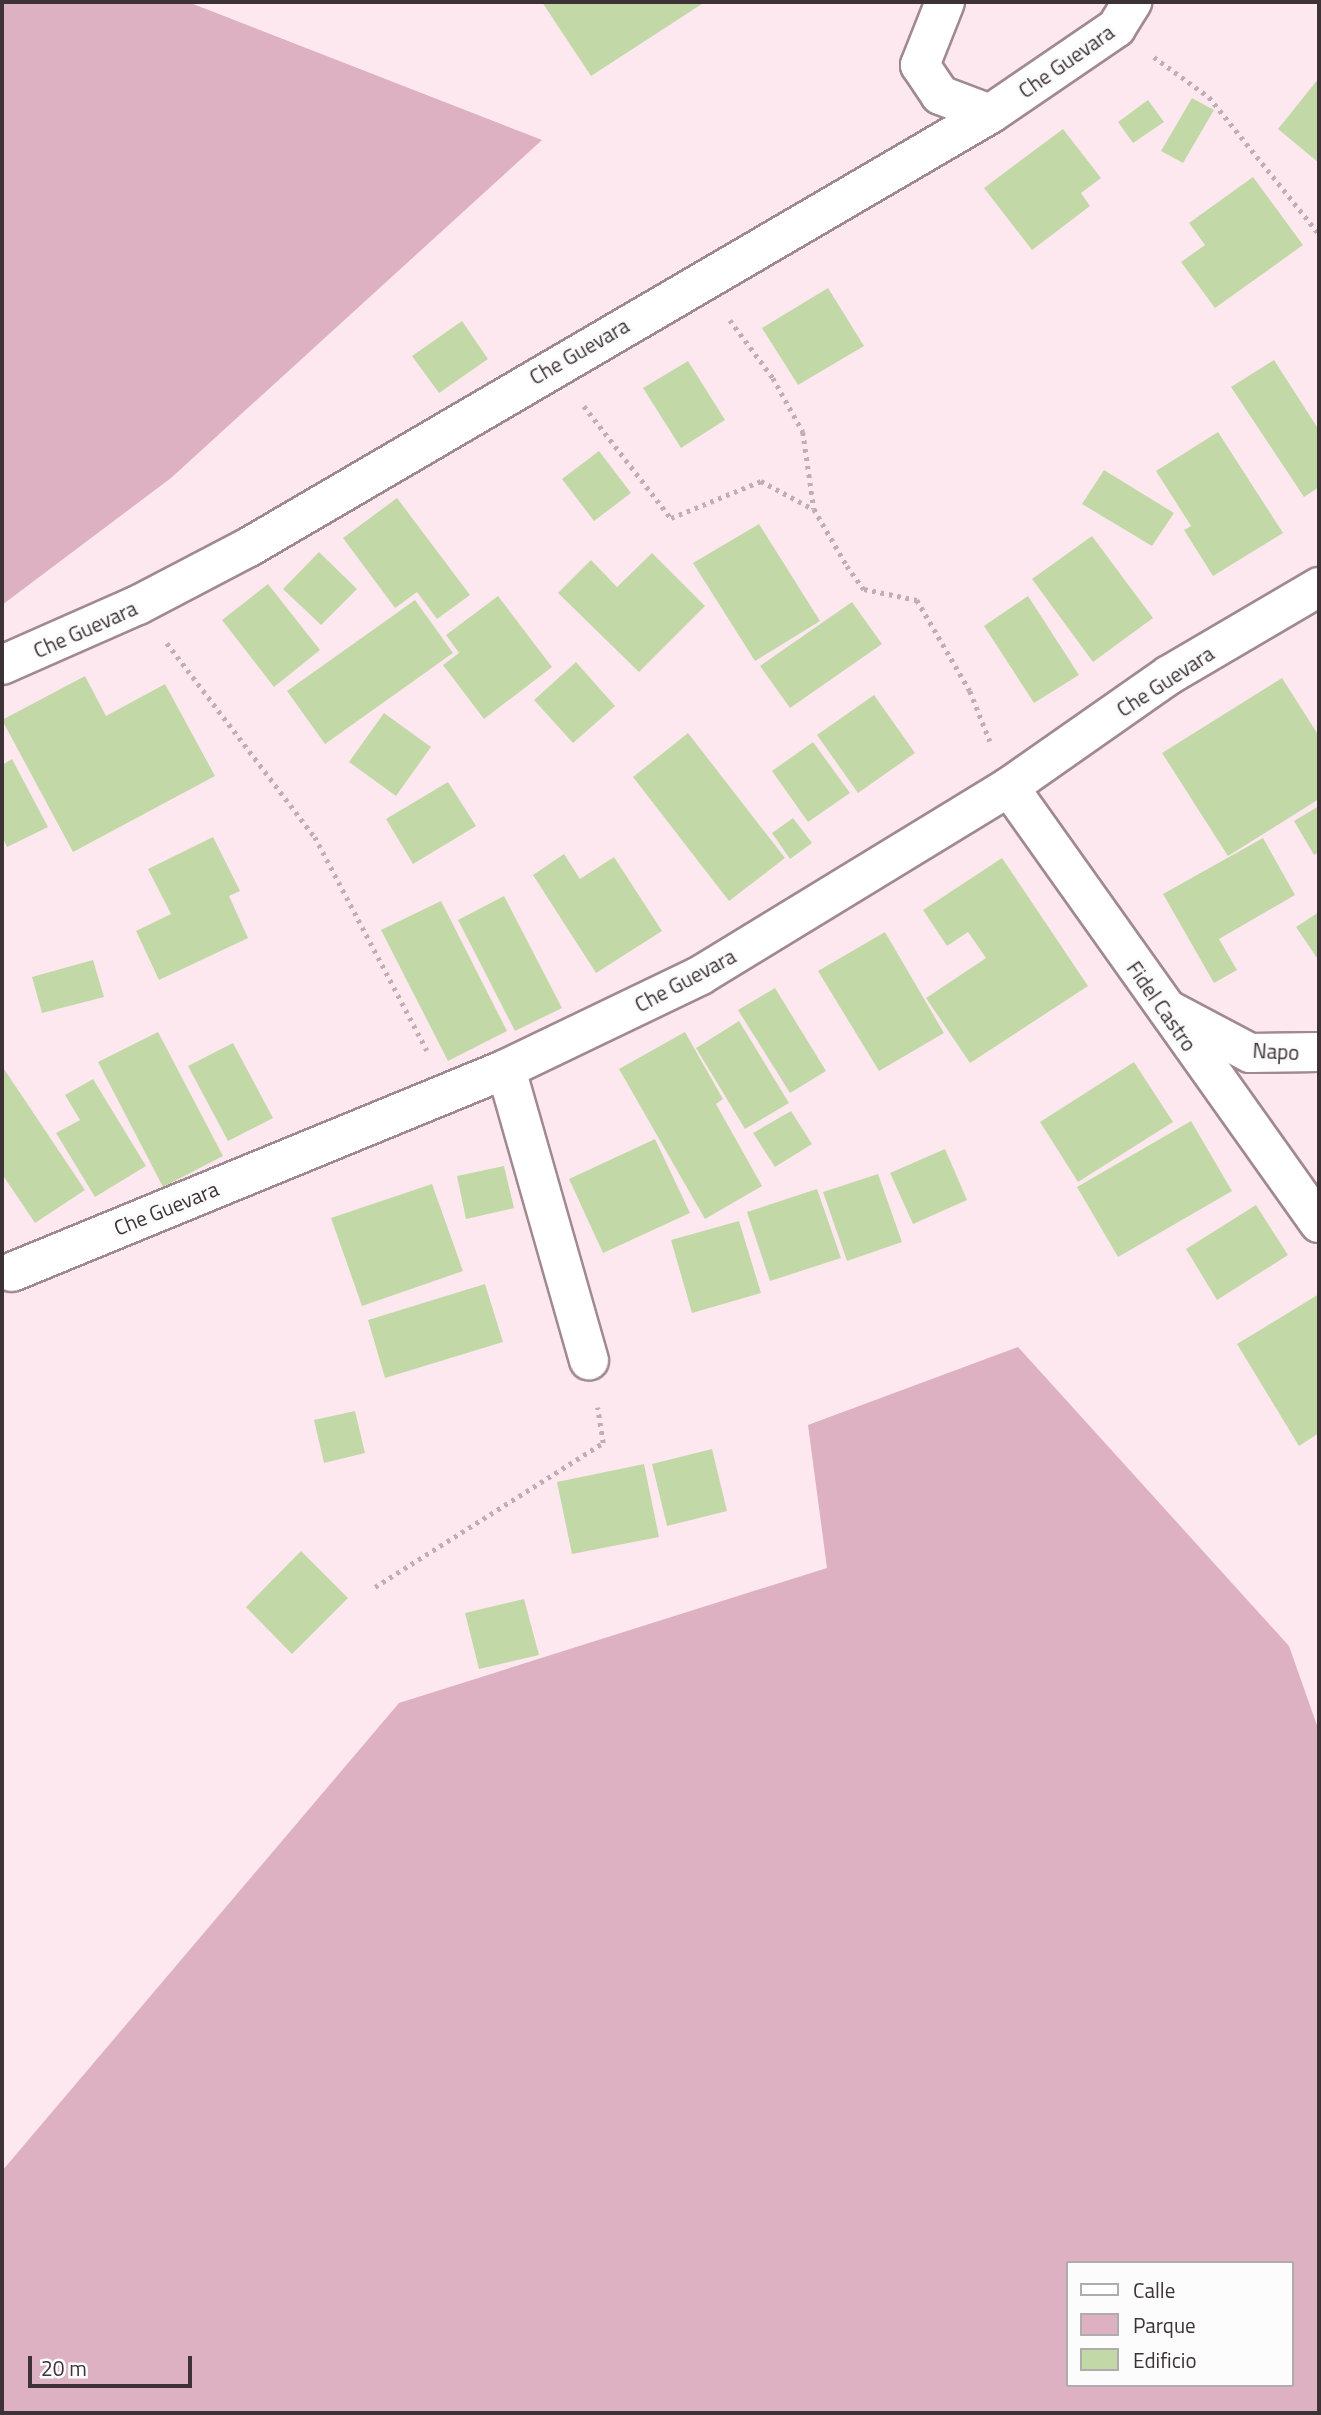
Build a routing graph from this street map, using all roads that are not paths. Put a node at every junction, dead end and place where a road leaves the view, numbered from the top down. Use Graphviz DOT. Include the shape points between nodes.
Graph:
graph roads {
  1 [pos="945,2"];
  2 [pos="1124,15"];
  3 [pos="990,114"];
  4 [pos="1319,587"];
  5 [pos="2,665"];
  6 [pos="1009,787"];
  7 [pos="1160,1005"];
  8 [pos="1319,1052"];
  9 [pos="506,1069"];
  10 [pos="1319,1223"];
  11 [pos="5,1274"];
  12 [pos="589,1360"];
  1 -- 3 [label="street" via="920,65 940,95"];
  2 -- 3 [label="street, Che Guevara"];
  3 -- 5 [label="street, Che Guevara" via="249,547 138,606"];
  4 -- 6 [label="street, Che Guevara" via="1169,675"];
  6 -- 7 [label="street, Fidel Castro"];
  6 -- 9 [label="street, Che Guevara" via="701,975"];
  7 -- 8 [label="street, Napo" via="1250,1053"];
  7 -- 10 [label="street, Fidel Castro"];
  9 -- 11 [label="street, Che Guevara"];
  9 -- 12 [label="street"];
}
